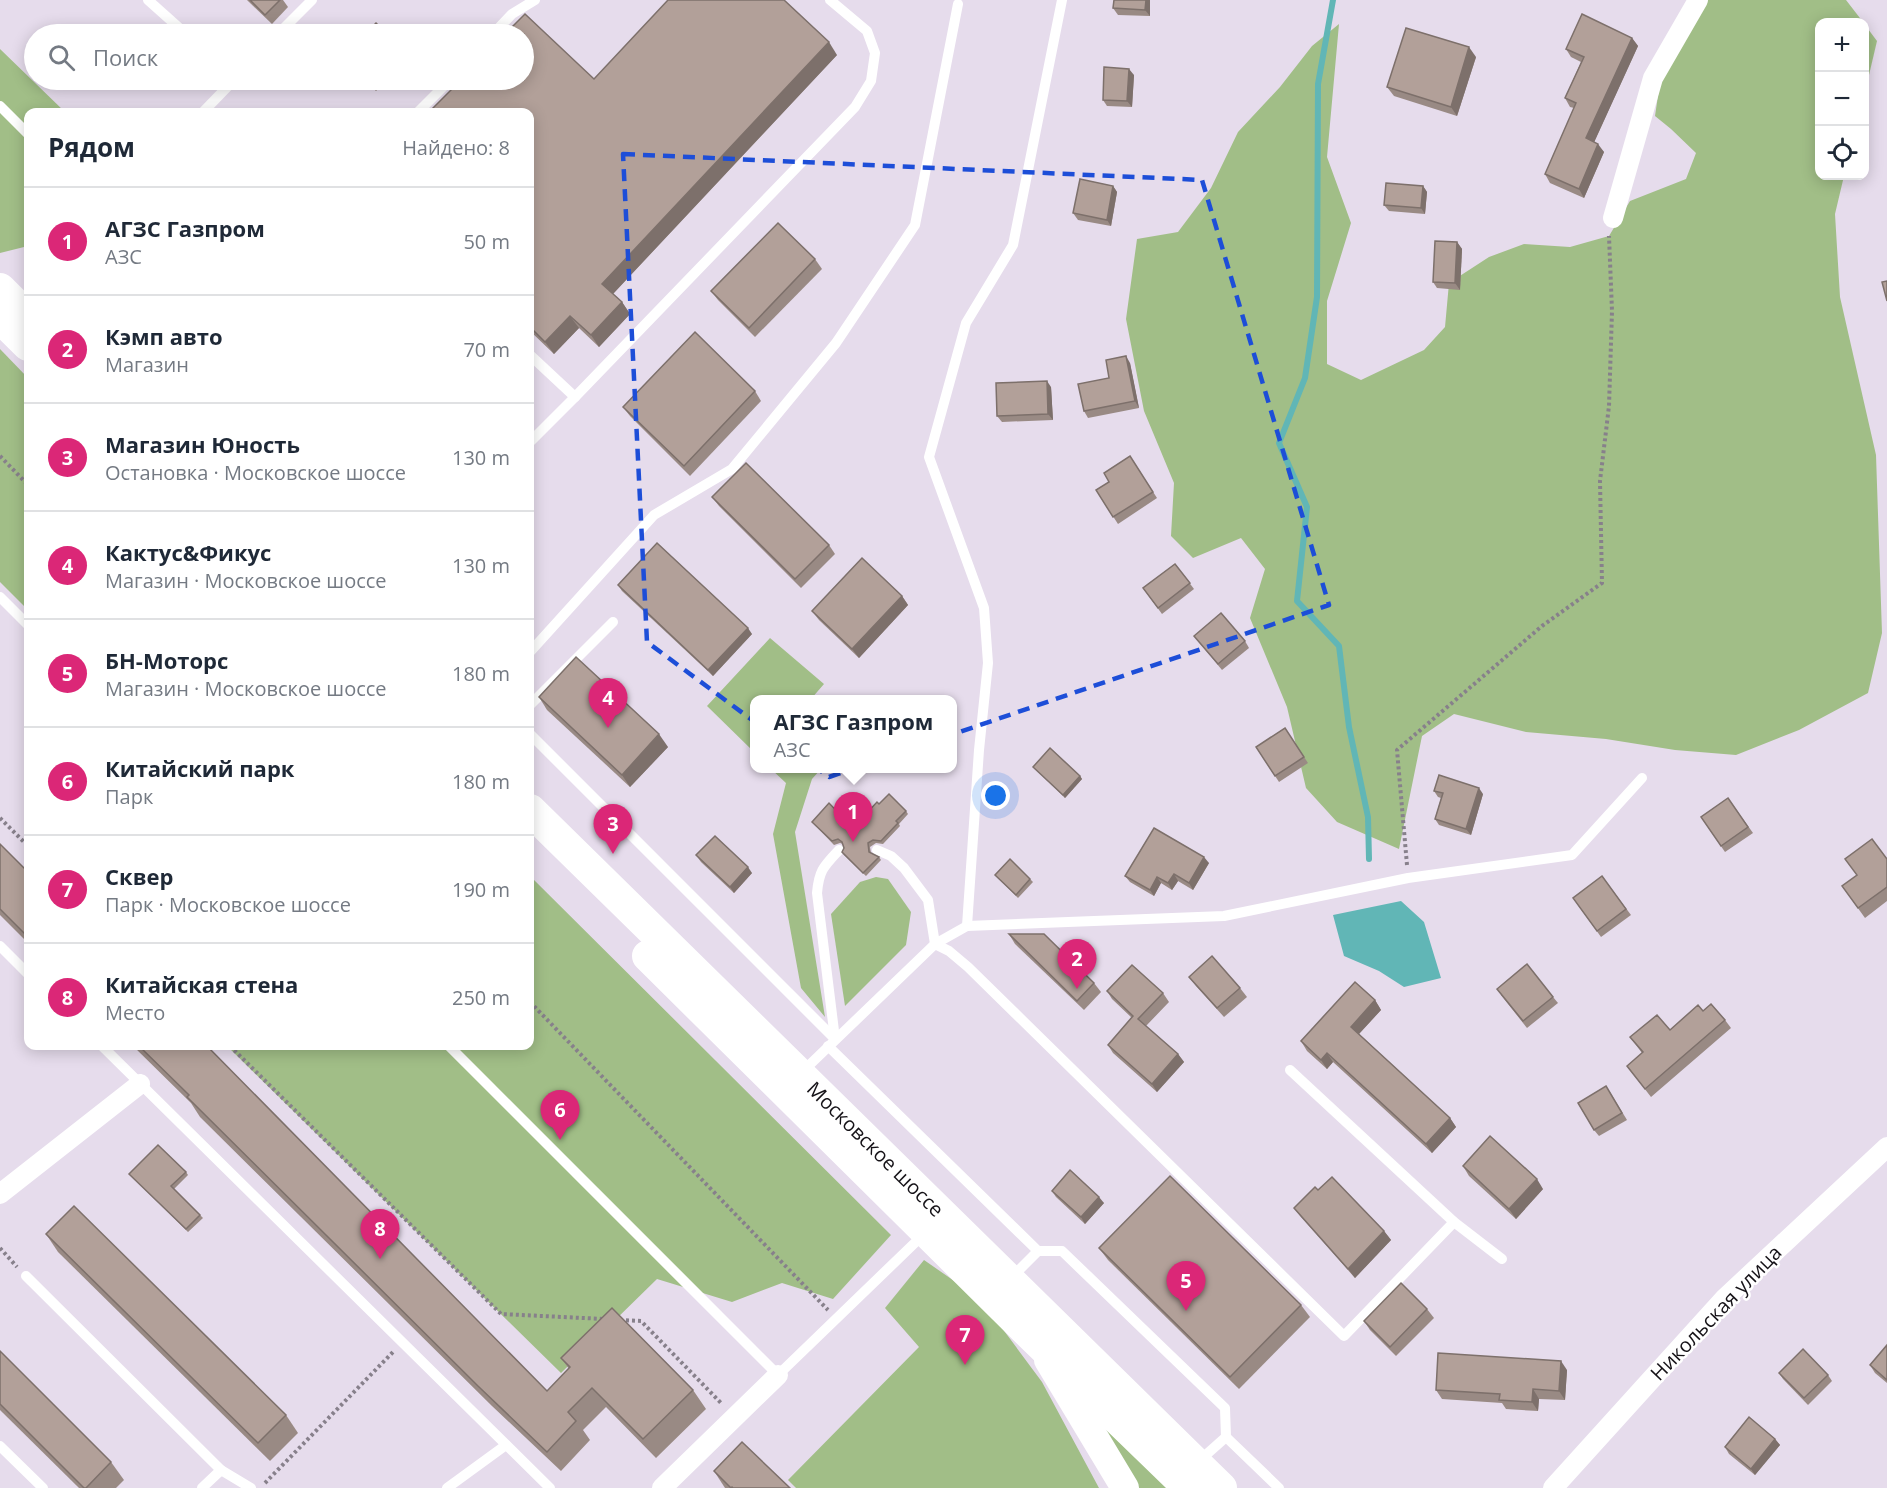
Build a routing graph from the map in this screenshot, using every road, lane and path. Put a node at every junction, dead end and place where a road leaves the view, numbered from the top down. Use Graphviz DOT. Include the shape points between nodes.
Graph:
graph roads {
  1 [pos="148,0"];
  2 [pos="312,0"];
  3 [pos="536,0"];
  4 [pos="830,0"];
  5 [pos="1062,0"];
  6 [pos="1698,0"];
  7 [pos="958,4"];
  8 [pos="175,24"];
  9 [pos="288,24"];
  10 [pos="502,24"];
  11 [pos="224,90"];
  12 [pos="440,90"];
  13 [pos="0,106"];
  14 [pos="207,108"];
  15 [pos="422,108"];
  16 [pos="24,130"];
  17 [pos="1613,218"];
  18 [pos="11,307"];
  19 [pos="24,336"];
  20 [pos="534,359"];
  21 [pos="575,397"];
  22 [pos="534,438"];
  23 [pos="0,456"];
  24 [pos="24,481"];
  25 [pos="0,597"];
  26 [pos="24,621"];
  27 [pos="613,622"];
  28 [pos="534,648"];
  29 [pos="534,701"];
  30 [pos="534,738"];
  31 [pos="1642,778"];
  32 [pos="534,814"];
  33 [pos="0,818"];
  34 [pos="24,842"];
  35 [pos="534,843"];
  36 [pos="839,850"];
  37 [pos="877,850"];
  38 [pos="1408,878"];
  39 [pos="967,926"];
  40 [pos="935,944"];
  41 [pos="0,946"];
  42 [pos="24,970"];
  43 [pos="534,1006"];
  44 [pos="832,1043"];
  45 [pos="106,1050"];
  46 [pos="234,1050"];
  47 [pos="453,1050"];
  48 [pos="1290,1070"];
  49 [pos="792,1082"];
  50 [pos="140,1083"];
  51 [pos="1887,1147"];
  52 [pos="0,1194"];
  53 [pos="1454,1222"];
  54 [pos="935,1224"];
  55 [pos="0,1248"];
  56 [pos="1038,1251"];
  57 [pos="1502,1259"];
  58 [pos="26,1276"];
  59 [pos="1008,1281"];
  60 [pos="606,1319"];
  61 [pos="837,1319"];
  62 [pos="617,1320"];
  63 [pos="1036,1340"];
  64 [pos="402,1343"];
  65 [pos="778,1375"];
  66 [pos="735,1417"];
  67 [pos="1226,1437"];
  68 [pos="506,1445"];
  69 [pos="0,1446"];
  70 [pos="221,1470"];
  71 [pos="1192,1476"];
  72 [pos="43,1488"];
  73 [pos="202,1488"];
  74 [pos="251,1488"];
  75 [pos="260,1488"];
  76 [pos="447,1488"];
  77 [pos="550,1488"];
  78 [pos="662,1488"];
  79 [pos="1125,1488"];
  80 [pos="1221,1488"];
  81 [pos="1279,1488"];
  82 [pos="1553,1488"];
  1 -- 8 [label="lane"];
  2 -- 9 [label="lane"];
  3 -- 10 [label="lane"];
  4 -- 21 [label="lane" via="867,31 875,53 871,81 855,107"];
  5 -- 39 [label="lane" via="1013,245 966,323 928,457 984,608 988,663"];
  6 -- 17 [label="street" via="1653,78"];
  7 -- 28 [label="lane" via="915,225 836,343 732,469 654,515"];
  11 -- 14 [label="lane"];
  12 -- 15 [label="lane"];
  13 -- 16 [label="lane"];
  17 -- 38 [label="path" via="1609,236 1609,406 1600,481 1602,583 1542,626 1397,750"];
  18 -- 19 [label="main road"];
  20 -- 21 [label="lane"];
  21 -- 22 [label="lane"];
  23 -- 24 [label="path"];
  25 -- 26 [label="lane"];
  27 -- 29 [label="lane"];
  30 -- 44 [label="lane"];
  31 -- 38 [label="lane" via="1572,855"];
  32 -- 49 [label="main road, Московское шоссе"];
  33 -- 34 [label="path"];
  35 -- 49 [label="main road, Московское шоссе"];
  36 -- 44 [label="lane" via="824,866 817,893"];
  37 -- 40 [label="lane" via="904,868 928,900"];
  38 -- 39 [label="lane" via="1224,916"];
  39 -- 40 [label="lane"];
  40 -- 44 [label="lane"];
  40 -- 53 [label="lane" via="968,966 1344,1336"];
  41 -- 42 [label="lane"];
  43 -- 61 [label="path"];
  44 -- 49 [label="lane"];
  44 -- 56 [label="lane"];
  45 -- 50 [label="lane"];
  46 -- 60 [label="path" via="501,1314"];
  47 -- 65 [label="lane"];
  48 -- 53 [label="lane"];
  49 -- 54 [label="main road, Московское шоссе"];
  50 -- 52 [label="street"];
  50 -- 64 [label="lane"];
  51 -- 82 [label="street, Никольская улица" via="1725,1298"];
  53 -- 57 [label="lane"];
  54 -- 59 [label="main road, Московское шоссе"];
  54 -- 61 [label="lane"];
  54 -- 63 [label="main road, Московское шоссе"];
  55 -- 58 [label="path"];
  56 -- 59 [label="lane"];
  56 -- 67 [label="lane" via="1062,1251 1225,1408"];
  58 -- 70 [label="lane"];
  59 -- 71 [label="main road, Московское шоссе"];
  61 -- 65 [label="lane"];
  62 -- 66 [label="path" via="640,1321"];
  63 -- 71 [label="main road, Московское шоссе"];
  63 -- 79 [label="main road"];
  64 -- 68 [label="lane"];
  64 -- 75 [label="path"];
  65 -- 66 [label="street"];
  66 -- 78 [label="street"];
  67 -- 71 [label="lane"];
  67 -- 81 [label="lane"];
  68 -- 76 [label="lane"];
  68 -- 77 [label="lane"];
  69 -- 72 [label="lane"];
  70 -- 73 [label="lane"];
  70 -- 74 [label="lane"];
  71 -- 80 [label="main road, Московское шоссе"];
}
